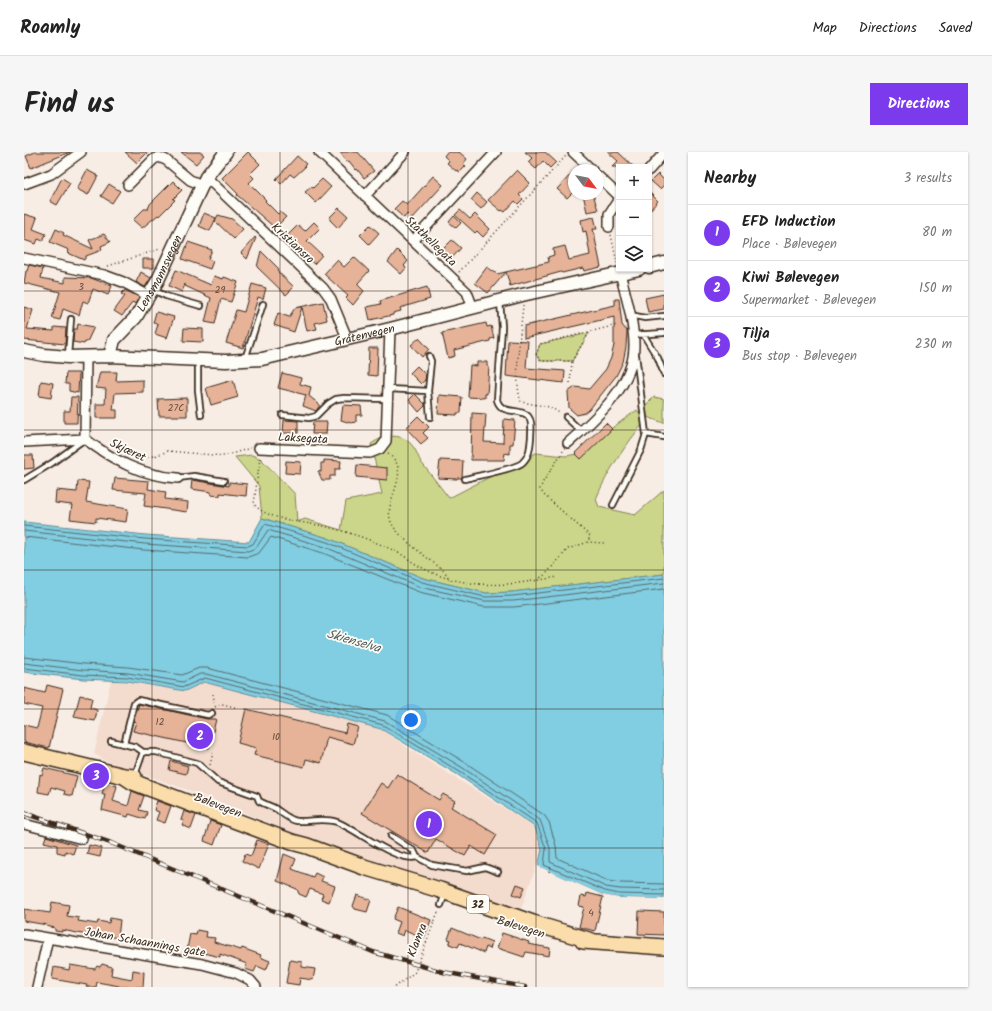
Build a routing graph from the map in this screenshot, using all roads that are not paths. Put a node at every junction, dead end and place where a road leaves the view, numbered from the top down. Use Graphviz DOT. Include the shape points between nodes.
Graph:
graph roads {
  1 [pos="81,152"];
  2 [pos="226,152"];
  3 [pos="319,152"];
  4 [pos="405,152"];
  5 [pos="496,152"];
  6 [pos="571,152"];
  7 [pos="664,153"];
  8 [pos="585,164"];
  9 [pos="652,167"];
  10 [pos="204,181"];
  11 [pos="604,182"];
  12 [pos="24,184"];
  13 [pos="128,185"];
  14 [pos="616,194"];
  15 [pos="366,196"];
  16 [pos="617,200"];
  17 [pos="609,228"];
  18 [pos="414,240"];
  19 [pos="24,258"];
  20 [pos="664,263"];
  21 [pos="652,266"];
  22 [pos="625,272"];
  23 [pos="620,273"];
  24 [pos="151,293"];
  25 [pos="500,301"];
  26 [pos="263,304"];
  27 [pos="201,306"];
  28 [pos="473,308"];
  29 [pos="630,315"];
  30 [pos="664,316"];
  31 [pos="71,319"];
  32 [pos="390,329"];
  33 [pos="664,333"];
  34 [pos="643,334"];
  35 [pos="633,335"];
  36 [pos="347,338"];
  37 [pos="634,347"];
  38 [pos="24,351"];
  39 [pos="110,356"];
  40 [pos="429,356"];
  41 [pos="68,357"];
  42 [pos="86,357"];
  43 [pos="198,360"];
  44 [pos="244,360"];
  45 [pos="664,374"];
  46 [pos="388,389"];
  47 [pos="428,391"];
  48 [pos="387,399"];
  49 [pos="201,415"];
  50 [pos="282,415"];
  51 [pos="430,417"];
  52 [pos="566,417"];
  53 [pos="581,431"];
  54 [pos="646,434"];
  55 [pos="664,437"];
  56 [pos="85,439"];
  57 [pos="24,442"];
  58 [pos="568,443"];
  59 [pos="259,448"];
  60 [pos="178,478"];
  61 [pos="465,479"];
  62 [pos="24,480"];
  63 [pos="224,481"];
  64 [pos="613,504"];
  65 [pos="212,713"];
  66 [pos="111,741"];
  67 [pos="124,744"];
  68 [pos="24,752"];
  69 [pos="143,752"];
  70 [pos="132,777"];
  71 [pos="24,824"];
  72 [pos="391,836"];
  73 [pos="82,839"];
  74 [pos="417,857"];
  75 [pos="498,872"];
  76 [pos="24,934"];
  77 [pos="48,938"];
  78 [pos="662,947"];
  79 [pos="37,987"];
  80 [pos="256,987"];
  1 -- 12 [label="street" via="51,174"];
  2 -- 10 [label="street, Lensmannsvegen"];
  3 -- 15 [label="street, Stathellegata"];
  4 -- 15 [label="street"];
  5 -- 18 [label="street"];
  6 -- 8 [label="street"];
  7 -- 9 [label="street"];
  10 -- 13 [label="street" via="190,180 159,157"];
  10 -- 24 [label="street, Lensmannsvegen"];
  10 -- 36 [label="street, Kristiansro" via="323,288 331,299"];
  11 -- 14 [label="street"];
  15 -- 18 [label="street, Stathellegata"];
  16 -- 17 [label="street" via="609,214"];
  18 -- 28 [label="street, Stathellegata" via="467,292"];
  19 -- 24 [label="street" via="90,272"];
  20 -- 21 [label="street"];
  22 -- 23 [label="street, Gråtenvegen"];
  23 -- 25 [label="street, Gråtenvegen"];
  23 -- 29 [label="street"];
  24 -- 27 [label="lane"];
  24 -- 39 [label="street, Lensmannsvegen" via="136,317 114,340"];
  25 -- 28 [label="street, Gråtenvegen"];
  25 -- 61 [label="lane" via="502,327 497,400 506,410 528,416 531,424 530,448 521,464"];
  26 -- 44 [label="lane"];
  28 -- 32 [label="street, Gråtenvegen"];
  29 -- 30 [label="lane" via="645,318"];
  29 -- 35 [label="street"];
  31 -- 41 [label="lane"];
  32 -- 36 [label="street, Gråtenvegen"];
  32 -- 46 [label="street"];
  33 -- 34 [label="lane"];
  34 -- 35 [label="lane"];
  34 -- 45 [label="lane" via="658,358"];
  35 -- 37 [label="street"];
  36 -- 44 [label="street, Gråtenvegen" via="281,355"];
  37 -- 53 [label="street" via="630,366 620,388 603,411"];
  37 -- 54 [label="lane"];
  38 -- 41 [label="street, Gråtenvegen"];
  39 -- 42 [label="street, Gråtenvegen"];
  39 -- 43 [label="street, Gråtenvegen"];
  40 -- 47 [label="lane" via="431,375"];
  41 -- 42 [label="street, Gråtenvegen"];
  42 -- 56 [label="street"];
  43 -- 44 [label="street, Gråtenvegen"];
  43 -- 49 [label="lane"];
  46 -- 47 [label="lane"];
  46 -- 48 [label="street"];
  47 -- 51 [label="lane"];
  48 -- 50 [label="lane" via="336,399 316,416 309,418"];
  48 -- 59 [label="street, Laksegata" via="386,440 380,449 370,453"];
  52 -- 53 [label="lane"];
  53 -- 58 [label="street"];
  54 -- 55 [label="lane"];
  54 -- 64 [label="lane" via="641,450"];
  56 -- 57 [label="street"];
  56 -- 60 [label="street, Skjæret" via="105,455 124,464 166,477"];
  56 -- 62 [label="lane"];
  60 -- 63 [label="lane" via="194,476"];
  65 -- 67 [label="lane" via="208,715 138,700 134,703"];
  66 -- 67 [label="lane"];
  67 -- 69 [label="lane"];
  68 -- 70 [label="main road, Bølevegen / 32"];
  69 -- 70 [label="lane"];
  69 -- 74 [label="lane" via="156,752 197,763 218,782 257,796 259,801 289,818 297,821 317,819 336,822 378,846 407,857"];
  70 -- 78 [label="main road, Bølevegen / 32" via="292,842 364,867 389,880 530,931 570,940"];
  71 -- 73 [label="street"];
  72 -- 74 [label="lane" via="414,851"];
  74 -- 75 [label="lane" via="432,865 467,871 485,867"];
  76 -- 77 [label="street, Johan Schaannings gate"];
  77 -- 79 [label="street"];
  77 -- 80 [label="street, Johan Schaannings gate" via="202,964 236,973 250,980"];
}
